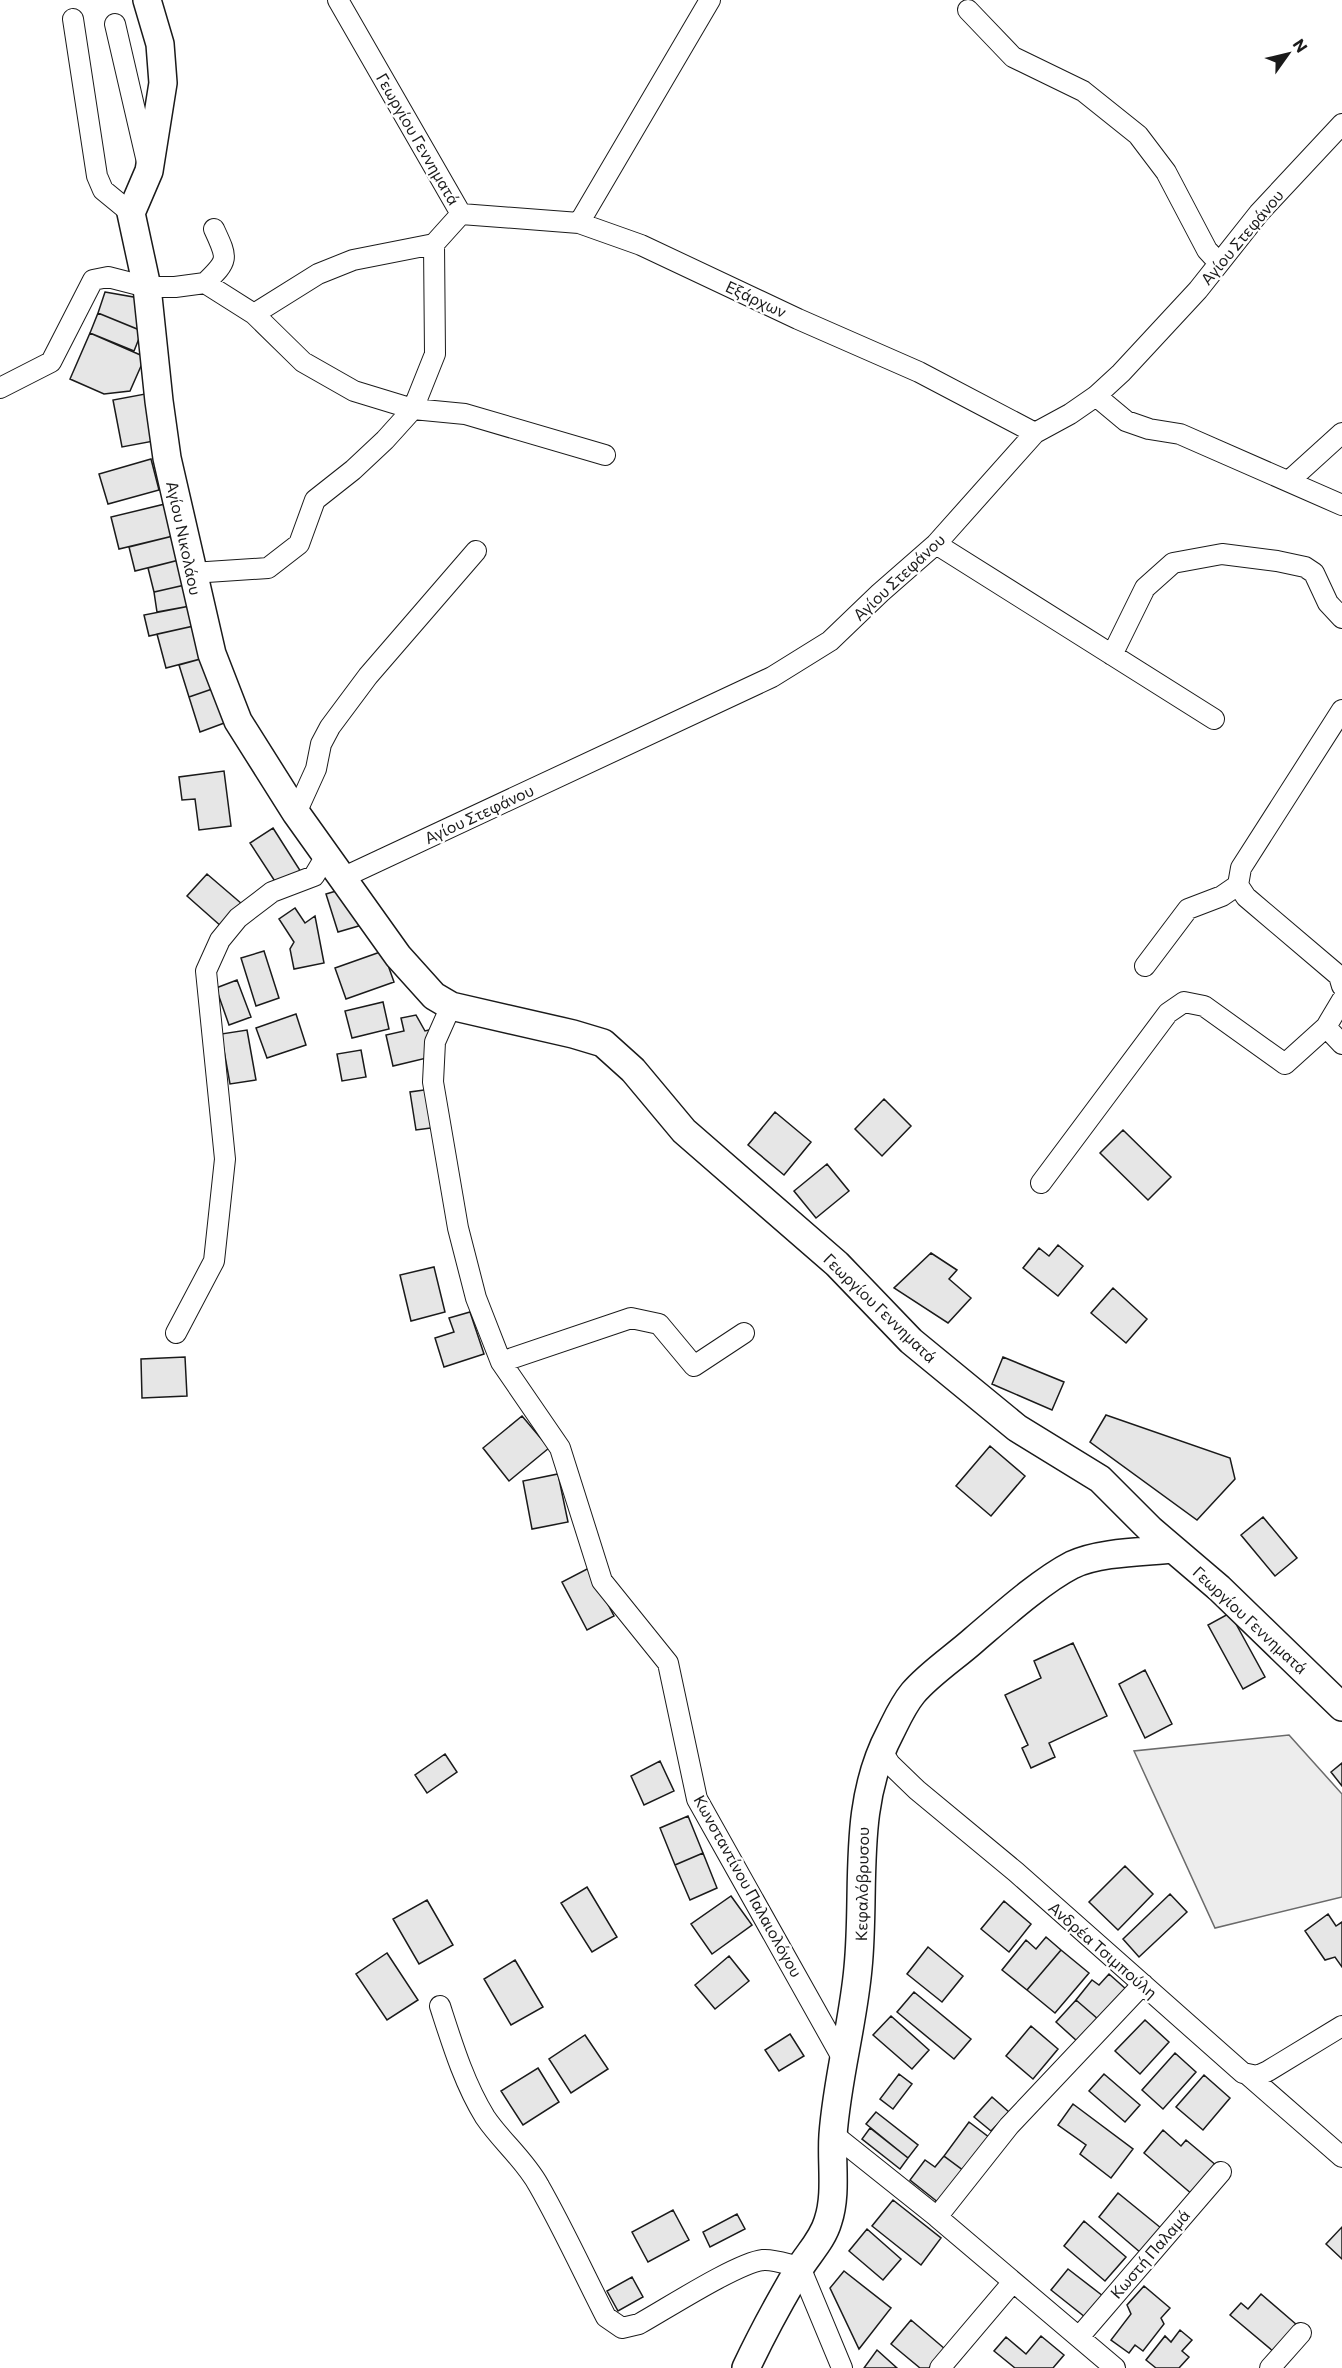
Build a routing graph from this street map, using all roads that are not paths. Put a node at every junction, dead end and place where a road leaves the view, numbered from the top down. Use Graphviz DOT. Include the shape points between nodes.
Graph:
graph roads {
  1 [pos="147,0"];
  2 [pos="338,0"];
  3 [pos="710,0"];
  4 [pos="968,10"];
  5 [pos="73,19"];
  6 [pos="115,24"];
  7 [pos="1342,123"];
  8 [pos="149,171"];
  9 [pos="131,213"];
  10 [pos="461,214"];
  11 [pos="579,223"];
  12 [pos="214,229"];
  13 [pos="434,244"];
  14 [pos="1218,262"];
  15 [pos="205,283"];
  16 [pos="147,287"];
  17 [pos="254,314"];
  18 [pos="0,388"];
  19 [pos="1096,396"];
  20 [pos="413,409"];
  21 [pos="1035,433"];
  22 [pos="1342,433"];
  23 [pos="605,454"];
  24 [pos="1289,481"];
  25 [pos="1342,505"];
  26 [pos="936,544"];
  27 [pos="476,551"];
  28 [pos="192,573"];
  29 [pos="1342,618"];
  30 [pos="1112,655"];
  31 [pos="1342,710"];
  32 [pos="1214,719"];
  33 [pos="296,813"];
  34 [pos="326,856"];
  35 [pos="342,878"];
  36 [pos="1238,885"];
  37 [pos="1145,966"];
  38 [pos="1342,986"];
  39 [pos="1342,1000"];
  40 [pos="451,1006"];
  41 [pos="1326,1027"];
  42 [pos="1342,1044"];
  43 [pos="1041,1183"];
  44 [pos="744,1332"];
  45 [pos="176,1333"];
  46 [pos="501,1362"];
  47 [pos="1173,1549"];
  48 [pos="1342,1707"];
  49 [pos="880,1750"];
  50 [pos="1143,1984"];
  51 [pos="440,2006"];
  52 [pos="1342,2026"];
  53 [pos="844,2061"];
  54 [pos="1248,2075"];
  55 [pos="833,2134"];
  56 [pos="1342,2157"];
  57 [pos="1221,2172"];
  58 [pos="937,2217"];
  59 [pos="800,2267"];
  60 [pos="1013,2283"];
  61 [pos="1301,2333"];
  62 [pos="1079,2337"];
  63 [pos="746,2368"];
  64 [pos="842,2368"];
  65 [pos="940,2368"];
  66 [pos="1115,2368"];
  67 [pos="1270,2368"];
  1 -- 8 [label="street" via="160,44 163,84"];
  2 -- 10 [label="street, Γεωργίου Γεννηματά"];
  3 -- 11 [label="street"];
  4 -- 14 [label="street" via="1013,57 1083,91 1138,135 1166,172 1207,250"];
  5 -- 9 [label="street" via="97,176 103,190"];
  6 -- 8 [label="street"];
  7 -- 14 [label="street, Αγίου Στεφάνου"];
  8 -- 9 [label="street"];
  9 -- 16 [label="street, Αγίου Νικολάου"];
  10 -- 11 [label="street, Εξάρχων"];
  10 -- 13 [label="street, Γεωργίου Γεννηματά"];
  11 -- 21 [label="street, Εξάρχων" via="641,244 919,372"];
  12 -- 15 [label="street" via="225,252 222,267"];
  13 -- 17 [label="street" via="344,263 318,274"];
  13 -- 20 [label="street" via="435,354"];
  14 -- 19 [label="street, Αγίου Στεφάνου" via="1198,290"];
  15 -- 16 [label="street"];
  15 -- 17 [label="street"];
  16 -- 18 [label="street" via="108,277 93,280 51,362"];
  16 -- 28 [label="street, Αγίου Νικολάου" via="167,458"];
  17 -- 20 [label="street" via="303,362 354,391"];
  19 -- 21 [label="street, Αγίου Στεφάνου"];
  19 -- 24 [label="street" via="1119,417 1135,425 1180,434"];
  20 -- 23 [label="street" via="465,414"];
  20 -- 28 [label="street" via="353,470 315,500 299,544 268,568"];
  21 -- 26 [label="street, Αγίου Στεφάνου"];
  22 -- 24 [label="street"];
  24 -- 25 [label="street"];
  26 -- 30 [label="street"];
  26 -- 35 [label="street, Αγίου Στεφάνου" via="831,641 772,677"];
  27 -- 33 [label="street" via="368,676 330,727"];
  28 -- 33 [label="street, Αγίου Νικολάου" via="223,687 243,729"];
  29 -- 30 [label="street" via="1328,603 1314,573 1305,567 1222,554 1173,563 1145,588"];
  30 -- 32 [label="street"];
  31 -- 36 [label="street" via="1241,868"];
  33 -- 34 [label="street, Αγίου Νικολάου"];
  34 -- 35 [label="street, Αγίου Νικολάου"];
  34 -- 45 [label="street" via="314,876 272,892 238,918 220,940 207,971 225,1159 214,1261"];
  35 -- 40 [label="street, Αγίου Νικολάου" via="425,988"];
  36 -- 37 [label="street" via="1188,909"];
  36 -- 38 [label="street" via="1246,897 1339,976"];
  39 -- 41 [label="street"];
  40 -- 46 [label="street, Κωνσταντίνου Παλαιολόγου" via="435,1042 433,1082 458,1228 477,1298"];
  40 -- 47 [label="street, Γεωργίου Γεννηματά" via="603,1043 633,1070 684,1131 837,1264 911,1341 1017,1428 1100,1479"];
  41 -- 42 [label="street"];
  41 -- 43 [label="street" via="1285,1064 1204,1006 1184,1002 1168,1012"];
  44 -- 46 [label="street" via="694,1366 659,1324 631,1318"];
  46 -- 53 [label="street, Κωνσταντίνου Παλαιολόγου" via="560,1448 602,1581 668,1663 697,1799"];
  47 -- 48 [label="street, Γεωργίου Γεννηματά"];
  47 -- 49 [label="street, Κεφαλόβρυσου" via="1100,1557 1074,1565 1049,1581 920,1686"];
  49 -- 50 [label="street, Ανδρέα Τσιμπούλη" via="917,1790"];
  49 -- 53 [label="street, Κεφαλόβρυσου" via="863,1818 860,1947 855,2006"];
  50 -- 54 [label="street, Ανδρέα Τσιμπούλη"];
  50 -- 58 [label="street" via="1009,2126"];
  51 -- 59 [label="street" via="474,2097 540,2187 612,2323 622,2328 639,2324 731,2272 760,2261"];
  52 -- 54 [label="street" via="1268,2071"];
  53 -- 55 [label="street, Κεφαλόβρυσου"];
  54 -- 56 [label="street, Ανδρέα Τσιμπούλη"];
  55 -- 58 [label="street"];
  55 -- 59 [label="street, Κεφαλόβρυσου" via="832,2205 828,2222"];
  57 -- 62 [label="street, Κωστή Παλαμά"];
  58 -- 60 [label="street"];
  59 -- 63 [label="street, Κεφαλόβρυσου"];
  59 -- 64 [label="street"];
  60 -- 62 [label="street"];
  60 -- 65 [label="street"];
  61 -- 67 [label="street"];
  62 -- 66 [label="street"];
}
